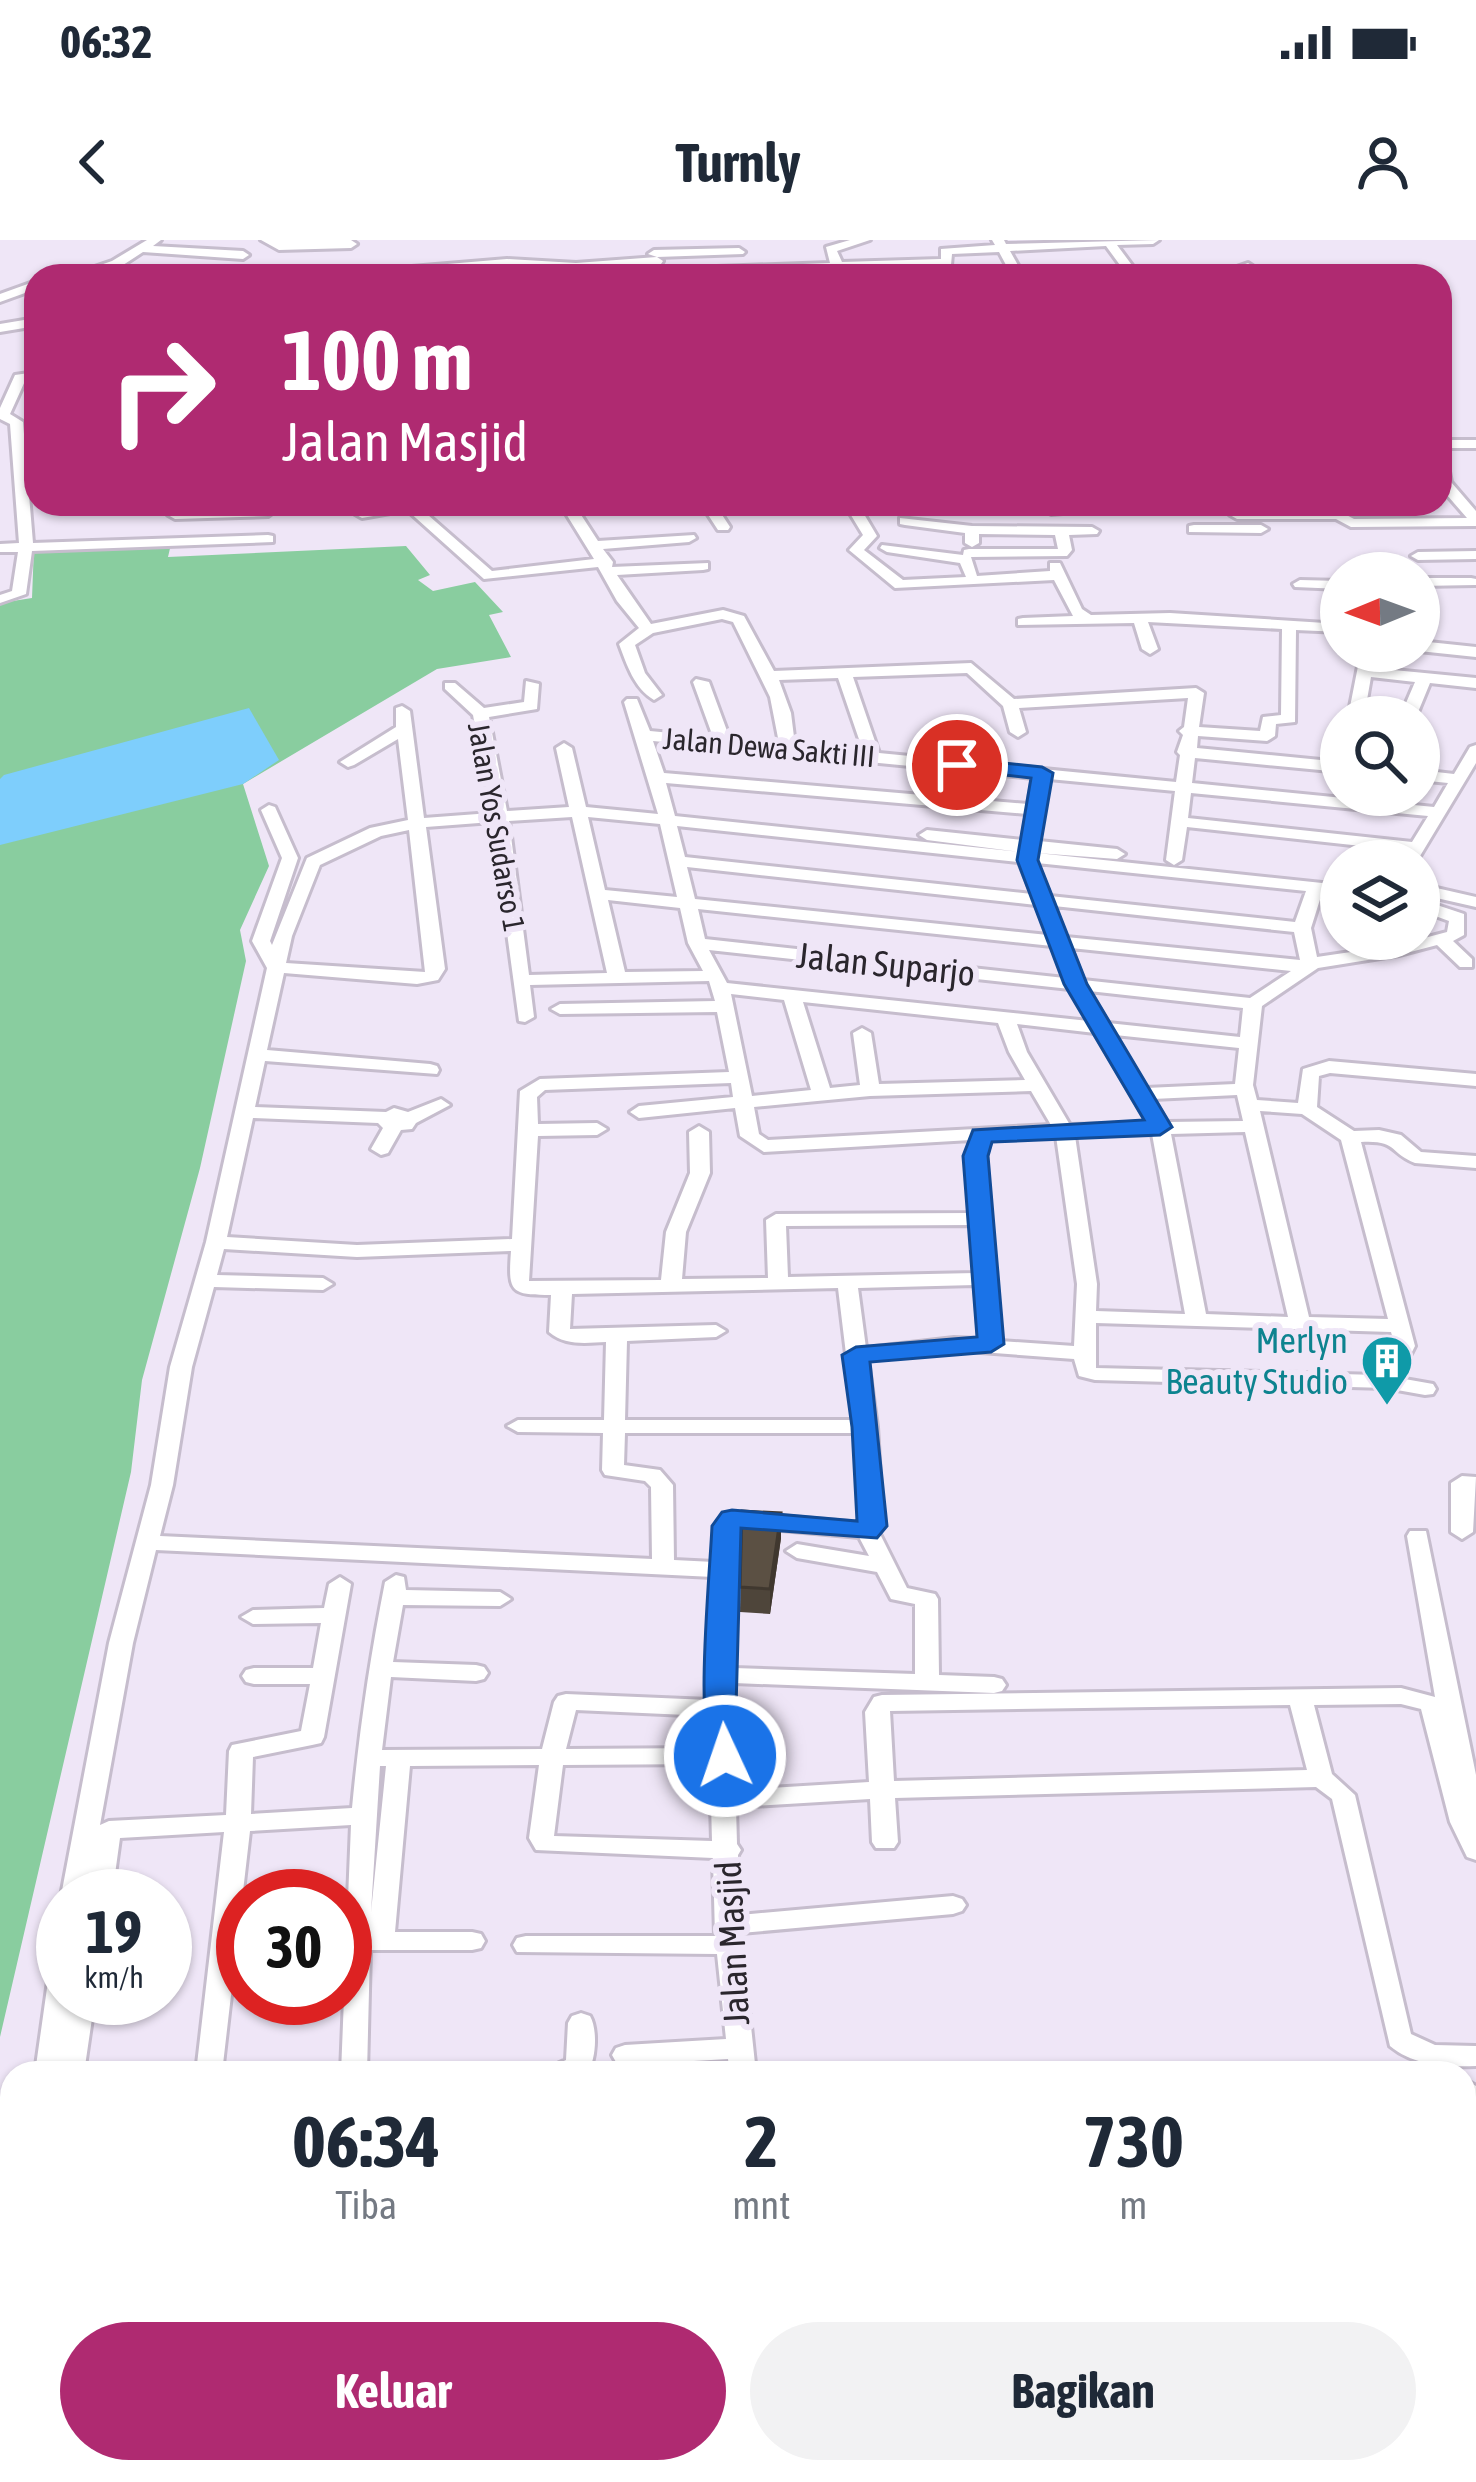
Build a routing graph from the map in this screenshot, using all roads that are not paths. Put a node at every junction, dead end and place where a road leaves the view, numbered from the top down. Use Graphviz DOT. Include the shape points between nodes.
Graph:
graph roads {
  1 [pos="267,240"];
  2 [pos="648,240"];
  3 [pos="666,240"];
  4 [pos="864,240"];
  5 [pos="1153,240"];
  6 [pos="1109,242"];
  7 [pos="301,243"];
  8 [pos="149,244"];
  9 [pos="351,244"];
  10 [pos="1001,244"];
  11 [pos="405,252"];
  12 [pos="739,252"];
  13 [pos="243,255"];
  14 [pos="79,256"];
  15 [pos="91,264"];
  16 [pos="119,264"];
  17 [pos="410,264"];
  18 [pos="440,264"];
  19 [pos="553,264"];
  20 [pos="670,264"];
  21 [pos="840,264"];
  22 [pos="949,264"];
  23 [pos="24,378"];
  24 [pos="2,414"];
  25 [pos="18,442"];
  26 [pos="24,442"];
  27 [pos="0,462"];
  28 [pos="17,462"];
  29 [pos="24,483"];
  30 [pos="1452,494"];
  31 [pos="28,516"];
  32 [pos="175,516"];
  33 [pos="426,516"];
  34 [pos="575,516"];
  35 [pos="716,516"];
  36 [pos="858,516"];
  37 [pos="1237,516"];
  38 [pos="905,521"];
  39 [pos="1476,521"];
  40 [pos="723,527"];
  41 [pos="972,530"];
  42 [pos="1194,530"];
  43 [pos="1061,531"];
  44 [pos="1092,531"];
  45 [pos="268,538"];
  46 [pos="689,538"];
  47 [pos="171,541"];
  48 [pos="596,545"];
  49 [pos="26,546"];
  50 [pos="0,548"];
  51 [pos="887,548"];
  52 [pos="1440,556"];
  53 [pos="1476,556"];
  54 [pos="967,557"];
  55 [pos="608,566"];
  56 [pos="703,566"];
  57 [pos="1474,580"];
  58 [pos="973,581"];
  59 [pos="1440,582"];
  60 [pos="1300,584"];
  61 [pos="1320,584"];
  62 [pos="0,598"];
  63 [pos="1475,604"];
  64 [pos="1088,619"];
  65 [pos="1140,619"];
  66 [pos="1023,622"];
  67 [pos="1288,624"];
  68 [pos="1320,626"];
  69 [pos="648,629"];
  70 [pos="1440,635"];
  71 [pos="1476,638"];
  72 [pos="1440,648"];
  73 [pos="1150,649"];
  74 [pos="1476,652"];
  75 [pos="1365,672"];
  76 [pos="844,673"];
  77 [pos="771,676"];
  78 [pos="1424,678"];
  79 [pos="701,682"];
  80 [pos="1476,683"];
  81 [pos="531,684"];
  82 [pos="450,686"];
  83 [pos="654,695"];
  84 [pos="1360,696"];
  85 [pos="1417,696"];
  86 [pos="632,702"];
  87 [pos="1010,704"];
  88 [pos="481,713"];
  89 [pos="1187,731"];
  90 [pos="1018,732"];
  91 [pos="643,735"];
  92 [pos="723,742"];
  93 [pos="564,748"];
  94 [pos="787,748"];
  95 [pos="1476,749"];
  96 [pos="1185,752"];
  97 [pos="872,756"];
  98 [pos="348,762"];
  99 [pos="1320,765"];
  100 [pos="1042,773"];
  101 [pos="657,777"];
  102 [pos="1440,777"];
  103 [pos="1458,779"];
  104 [pos="1183,788"];
  105 [pos="1320,801"];
  106 [pos="579,807"];
  107 [pos="1440,807"];
  108 [pos="269,810"];
  109 [pos="1036,810"];
  110 [pos="498,812"];
  111 [pos="664,815"];
  112 [pos="1182,822"];
  113 [pos="419,823"];
  114 [pos="1320,841"];
  115 [pos="1027,853"];
  116 [pos="1174,860"];
  117 [pos="679,861"];
  118 [pos="1320,876"];
  119 [pos="1316,886"];
  120 [pos="1320,887"];
  121 [pos="598,894"];
  122 [pos="1440,894"];
  123 [pos="1043,897"];
  124 [pos="686,902"];
  125 [pos="1476,902"];
  126 [pos="1440,912"];
  127 [pos="1302,928"];
  128 [pos="1443,941"];
  129 [pos="1059,942"];
  130 [pos="697,943"];
  131 [pos="1466,963"];
  132 [pos="1310,966"];
  133 [pos="275,968"];
  134 [pos="617,977"];
  135 [pos="523,980"];
  136 [pos="1076,984"];
  137 [pos="719,990"];
  138 [pos="792,996"];
  139 [pos="1253,1004"];
  140 [pos="560,1009"];
  141 [pos="525,1017"];
  142 [pos="1007,1021"];
  143 [pos="1106,1031"];
  144 [pos="862,1033"];
  145 [pos="1246,1042"];
  146 [pos="256,1055"];
  147 [pos="430,1070"];
  148 [pos="739,1077"];
  149 [pos="1476,1080"];
  150 [pos="1037,1085"];
  151 [pos="870,1090"];
  152 [pos="822,1094"];
  153 [pos="1140,1094"];
  154 [pos="746,1102"];
  155 [pos="441,1105"];
  156 [pos="1249,1107"];
  157 [pos="1306,1109"];
  158 [pos="246,1112"];
  159 [pos="639,1112"];
  160 [pos="397,1121"];
  161 [pos="1160,1127"];
  162 [pos="597,1129"];
  163 [pos="529,1130"];
  164 [pos="699,1132"];
  165 [pos="1066,1132"];
  166 [pos="982,1136"];
  167 [pos="1350,1136"];
  168 [pos="381,1149"];
  169 [pos="1476,1162"];
  170 [pos="981,1220"];
  171 [pos="217,1242"];
  172 [pos="522,1245"];
  173 [pos="985,1279"];
  174 [pos="206,1280"];
  175 [pos="847,1280"];
  176 [pos="778,1281"];
  177 [pos="323,1284"];
  178 [pos="671,1284"];
  179 [pos="562,1288"];
  180 [pos="1086,1317"];
  181 [pos="1196,1318"];
  182 [pos="1300,1323"];
  183 [pos="1401,1326"];
  184 [pos="716,1331"];
  185 [pos="617,1336"];
  186 [pos="991,1344"];
  187 [pos="1084,1353"];
  188 [pos="856,1355"];
  189 [pos="1386,1382"];
  190 [pos="1425,1388"];
  191 [pos="518,1426"];
  192 [pos="866,1427"];
  193 [pos="617,1428"];
  194 [pos="1476,1484"];
  195 [pos="867,1532"];
  196 [pos="1462,1532"];
  197 [pos="1418,1535"];
  198 [pos="148,1544"];
  199 [pos="797,1551"];
  200 [pos="663,1566"];
  201 [pos="882,1566"];
  202 [pos="723,1570"];
  203 [pos="340,1584"];
  204 [pos="500,1599"];
  205 [pos="334,1615"];
  206 [pos="253,1617"];
  207 [pos="382,1669"];
  208 [pos="476,1673"];
  209 [pos="254,1676"];
  210 [pos="325,1676"];
  211 [pos="723,1676"];
  212 [pos="927,1684"];
  213 [pos="994,1685"];
  214 [pos="1300,1698"];
  215 [pos="721,1708"];
  216 [pos="552,1756"];
  217 [pos="725,1756"];
  218 [pos="367,1758"];
  219 [pos="399,1759"];
  220 [pos="1322,1778"];
  221 [pos="883,1790"];
  222 [pos="727,1799"];
  223 [pos="1476,1813"];
  224 [pos="364,1816"];
  225 [pos="238,1823"];
  226 [pos="885,1842"];
  227 [pos="728,1850"];
  228 [pos="1476,1852"];
  229 [pos="79,1869"];
  230 [pos="103,1869"];
  231 [pos="236,1869"];
  232 [pos="363,1869"];
  233 [pos="372,1888"];
  234 [pos="953,1905"];
  235 [pos="728,1935"];
  236 [pos="372,1941"];
  237 [pos="472,1941"];
  238 [pos="526,1945"];
  239 [pos="581,2023"];
  240 [pos="55,2025"];
  241 [pos="78,2025"];
  242 [pos="218,2025"];
  243 [pos="357,2025"];
  244 [pos="625,2055"];
  245 [pos="50,2061"];
  246 [pos="72,2061"];
  247 [pos="211,2061"];
  248 [pos="355,2061"];
  249 [pos="579,2061"];
  250 [pos="740,2061"];
  251 [pos="1460,2061"];
  1 -- 7 [label="street"];
  2 -- 3 [label="street"];
  4 -- 21 [label="street" via="832,246"];
  5 -- 6 [label="street"];
  6 -- 10 [label="street"];
  7 -- 9 [label="street"];
  8 -- 13 [label="street"];
  8 -- 16 [label="street"];
  10 -- 22 [label="street" via="945,251"];
  11 -- 17 [label="street"];
  12 -- 20 [label="street"];
  14 -- 15 [label="street"];
  18 -- 19 [label="street"];
  23 -- 24 [label="street"];
  24 -- 25 [label="street" via="16,422"];
  25 -- 26 [label="street"];
  25 -- 28 [label="street"];
  27 -- 28 [label="street"];
  28 -- 29 [label="street"];
  30 -- 39 [label="street"];
  31 -- 49 [label="street"];
  32 -- 47 [label="street"];
  33 -- 55 [label="street" via="489,576"];
  34 -- 48 [label="street"];
  35 -- 40 [label="street"];
  36 -- 58 [label="street" via="870,536 858,553 900,585"];
  37 -- 39 [label="street" via="1354,530"];
  37 -- 42 [label="street"];
  38 -- 41 [label="street"];
  41 -- 43 [label="street"];
  41 -- 54 [label="street"];
  43 -- 44 [label="street"];
  43 -- 54 [label="street" via="1061,553"];
  45 -- 47 [label="street"];
  46 -- 48 [label="street"];
  47 -- 49 [label="street"];
  48 -- 55 [label="street"];
  49 -- 50 [label="street"];
  49 -- 62 [label="street" via="19,594"];
  51 -- 54 [label="street"];
  52 -- 53 [label="street"];
  54 -- 58 [label="street"];
  55 -- 56 [label="street"];
  55 -- 69 [label="street" via="627,610"];
  57 -- 59 [label="street"];
  57 -- 63 [label="street"];
  58 -- 64 [label="street" via="1057,570"];
  60 -- 61 [label="street"];
  64 -- 65 [label="street"];
  64 -- 66 [label="street"];
  65 -- 67 [label="street"];
  65 -- 73 [label="street"];
  67 -- 68 [label="street"];
  67 -- 89 [label="street" via="1289,719 1269,720 1267,736"];
  69 -- 77 [label="street" via="730,615"];
  69 -- 83 [label="street" via="627,647"];
  70 -- 71 [label="street"];
  72 -- 74 [label="street"];
  75 -- 78 [label="street"];
  75 -- 84 [label="street"];
  76 -- 77 [label="street"];
  76 -- 87 [label="street" via="971,668"];
  76 -- 97 [label="street"];
  77 -- 94 [label="street"];
  78 -- 80 [label="street"];
  78 -- 85 [label="street"];
  79 -- 92 [label="street"];
  81 -- 88 [label="street" via="532,706"];
  82 -- 88 [label="street, Jalan Yos Sudarso 1"];
  86 -- 91 [label="street"];
  87 -- 89 [label="street" via="1196,693"];
  87 -- 90 [label="street"];
  88 -- 110 [label="street, Jalan Yos Sudarso 1"];
  89 -- 96 [label="street"];
  91 -- 92 [label="street, Jalan Dewa Sakti III"];
  91 -- 101 [label="street"];
  92 -- 94 [label="street, Jalan Dewa Sakti III"];
  93 -- 106 [label="street"];
  94 -- 97 [label="street, Jalan Dewa Sakti III"];
  95 -- 103 [label="street"];
  96 -- 99 [label="street"];
  96 -- 104 [label="street"];
  97 -- 100 [label="street, Jalan Dewa Sakti III"];
  98 -- 113 [label="street" via="404,720"];
  100 -- 104 [label="street, Jalan Dewa Sakti III"];
  100 -- 109 [label="street"];
  101 -- 109 [label="street"];
  101 -- 111 [label="street"];
  102 -- 103 [label="street"];
  103 -- 107 [label="street"];
  104 -- 105 [label="street, Jalan Dewa Sakti III"];
  104 -- 112 [label="street"];
  106 -- 110 [label="street"];
  106 -- 111 [label="street"];
  106 -- 121 [label="street"];
  108 -- 133 [label="street" via="290,858 261,940"];
  109 -- 115 [label="street"];
  110 -- 113 [label="street"];
  110 -- 135 [label="street, Jalan Yos Sudarso 1"];
  111 -- 115 [label="street"];
  111 -- 117 [label="street"];
  112 -- 114 [label="street"];
  112 -- 116 [label="street"];
  113 -- 133 [label="street" via="376,832 314,862"];
  113 -- 133 [label="street" via="434,927 432,976"];
  115 -- 116 [label="street"];
  115 -- 119 [label="street"];
  115 -- 123 [label="street"];
  116 -- 118 [label="street"];
  117 -- 123 [label="street"];
  117 -- 124 [label="street"];
  119 -- 120 [label="street"];
  119 -- 127 [label="street"];
  121 -- 124 [label="street"];
  121 -- 134 [label="street"];
  122 -- 125 [label="street"];
  123 -- 127 [label="street"];
  123 -- 129 [label="street"];
  124 -- 129 [label="street"];
  124 -- 130 [label="street"];
  126 -- 128 [label="street" via="1458,918 1456,935"];
  127 -- 132 [label="street"];
  128 -- 131 [label="street"];
  128 -- 132 [label="street"];
  129 -- 132 [label="street"];
  129 -- 136 [label="street"];
  130 -- 136 [label="street, Jalan Suparjo"];
  130 -- 137 [label="street"];
  132 -- 139 [label="street"];
  133 -- 146 [label="street"];
  134 -- 135 [label="street"];
  134 -- 137 [label="street"];
  135 -- 141 [label="street, Jalan Yos Sudarso 1"];
  136 -- 139 [label="street, Jalan Suparjo"];
  136 -- 143 [label="street"];
  137 -- 138 [label="street"];
  137 -- 140 [label="street"];
  137 -- 148 [label="street"];
  138 -- 142 [label="street"];
  138 -- 152 [label="street"];
  139 -- 145 [label="street"];
  142 -- 143 [label="street"];
  142 -- 150 [label="street"];
  143 -- 145 [label="street"];
  143 -- 153 [label="street"];
  144 -- 151 [label="street"];
  145 -- 156 [label="street"];
  146 -- 147 [label="street"];
  146 -- 158 [label="street"];
  148 -- 154 [label="street"];
  148 -- 163 [label="street" via="541,1085 527,1095"];
  149 -- 157 [label="street" via="1329,1067 1310,1073"];
  150 -- 151 [label="street"];
  150 -- 165 [label="street"];
  151 -- 152 [label="street"];
  152 -- 154 [label="street"];
  153 -- 156 [label="street"];
  153 -- 161 [label="street"];
  154 -- 159 [label="street"];
  154 -- 166 [label="street" via="750,1136 764,1146"];
  155 -- 160 [label="street"];
  156 -- 157 [label="street"];
  156 -- 161 [label="street"];
  156 -- 182 [label="street"];
  157 -- 167 [label="street"];
  158 -- 160 [label="street"];
  158 -- 171 [label="street"];
  160 -- 168 [label="street"];
  161 -- 165 [label="street"];
  161 -- 181 [label="street"];
  162 -- 163 [label="street"];
  163 -- 172 [label="street"];
  164 -- 178 [label="street" via="700,1173 676,1232"];
  165 -- 166 [label="street"];
  165 -- 180 [label="street"];
  166 -- 170 [label="street"];
  167 -- 169 [label="street" via="1395,1136 1415,1156"];
  167 -- 183 [label="street"];
  170 -- 173 [label="street"];
  170 -- 176 [label="street" via="781,1209"];
  171 -- 172 [label="street" via="357,1251"];
  171 -- 174 [label="street"];
  172 -- 179 [label="street" via="521,1287"];
  173 -- 175 [label="street"];
  173 -- 186 [label="street"];
  174 -- 177 [label="street"];
  174 -- 198 [label="street"];
  175 -- 176 [label="street"];
  175 -- 188 [label="street"];
  176 -- 178 [label="street"];
  178 -- 179 [label="street"];
  179 -- 185 [label="street" via="560,1332"];
  180 -- 181 [label="street"];
  180 -- 187 [label="street"];
  181 -- 182 [label="street"];
  182 -- 183 [label="street"];
  183 -- 189 [label="street" via="1405,1346"];
  184 -- 185 [label="street"];
  185 -- 193 [label="street"];
  186 -- 187 [label="street"];
  186 -- 188 [label="street"];
  187 -- 189 [label="street" via="1087,1372 1095,1374"];
  188 -- 192 [label="street"];
  189 -- 190 [label="street"];
  191 -- 193 [label="street"];
  192 -- 193 [label="street"];
  192 -- 195 [label="street"];
  193 -- 200 [label="street" via="613,1469 652,1475 662,1485"];
  194 -- 196 [label="street" via="1462,1483"];
  195 -- 201 [label="street"];
  195 -- 202 [label="street, Jalan Masjid" via="732,1519"];
  197 -- 223 [label="street" via="1457,1754"];
  198 -- 200 [label="street"];
  198 -- 229 [label="street"];
  199 -- 201 [label="street"];
  200 -- 202 [label="street"];
  201 -- 212 [label="street" via="899,1594 927,1599"];
  202 -- 211 [label="street, Jalan Masjid"];
  203 -- 205 [label="street"];
  204 -- 207 [label="street" via="395,1590"];
  205 -- 206 [label="street"];
  205 -- 210 [label="street"];
  207 -- 208 [label="street"];
  207 -- 218 [label="street"];
  209 -- 210 [label="street"];
  210 -- 225 [label="street" via="312,1737 241,1751"];
  211 -- 212 [label="street"];
  211 -- 215 [label="street, Jalan Masjid"];
  212 -- 213 [label="street"];
  214 -- 220 [label="street"];
  214 -- 221 [label="street" via="882,1703"];
  214 -- 228 [label="street" via="1401,1696 1432,1704"];
  215 -- 216 [label="street" via="572,1700"];
  215 -- 217 [label="street, Jalan Masjid"];
  216 -- 217 [label="street"];
  216 -- 219 [label="street"];
  216 -- 227 [label="street" via="541,1842"];
  217 -- 222 [label="street, Jalan Masjid"];
  218 -- 219 [label="street"];
  218 -- 224 [label="street"];
  219 -- 233 [label="street"];
  220 -- 221 [label="street"];
  220 -- 251 [label="street" via="1342,1795 1399,2039"];
  221 -- 222 [label="street"];
  221 -- 226 [label="street"];
  222 -- 227 [label="street, Jalan Masjid"];
  224 -- 225 [label="street"];
  224 -- 232 [label="street"];
  225 -- 230 [label="street" via="109,1830"];
  225 -- 231 [label="street"];
  227 -- 235 [label="street, Jalan Masjid"];
  234 -- 235 [label="street"];
  235 -- 238 [label="street"];
  235 -- 250 [label="street, Jalan Masjid"];
  236 -- 237 [label="street"];
  239 -- 249 [label="street"];
  240 -- 245 [label="street"];
  241 -- 246 [label="street"];
  242 -- 247 [label="street"];
  243 -- 248 [label="street"];
  244 -- 250 [label="street"];
}
